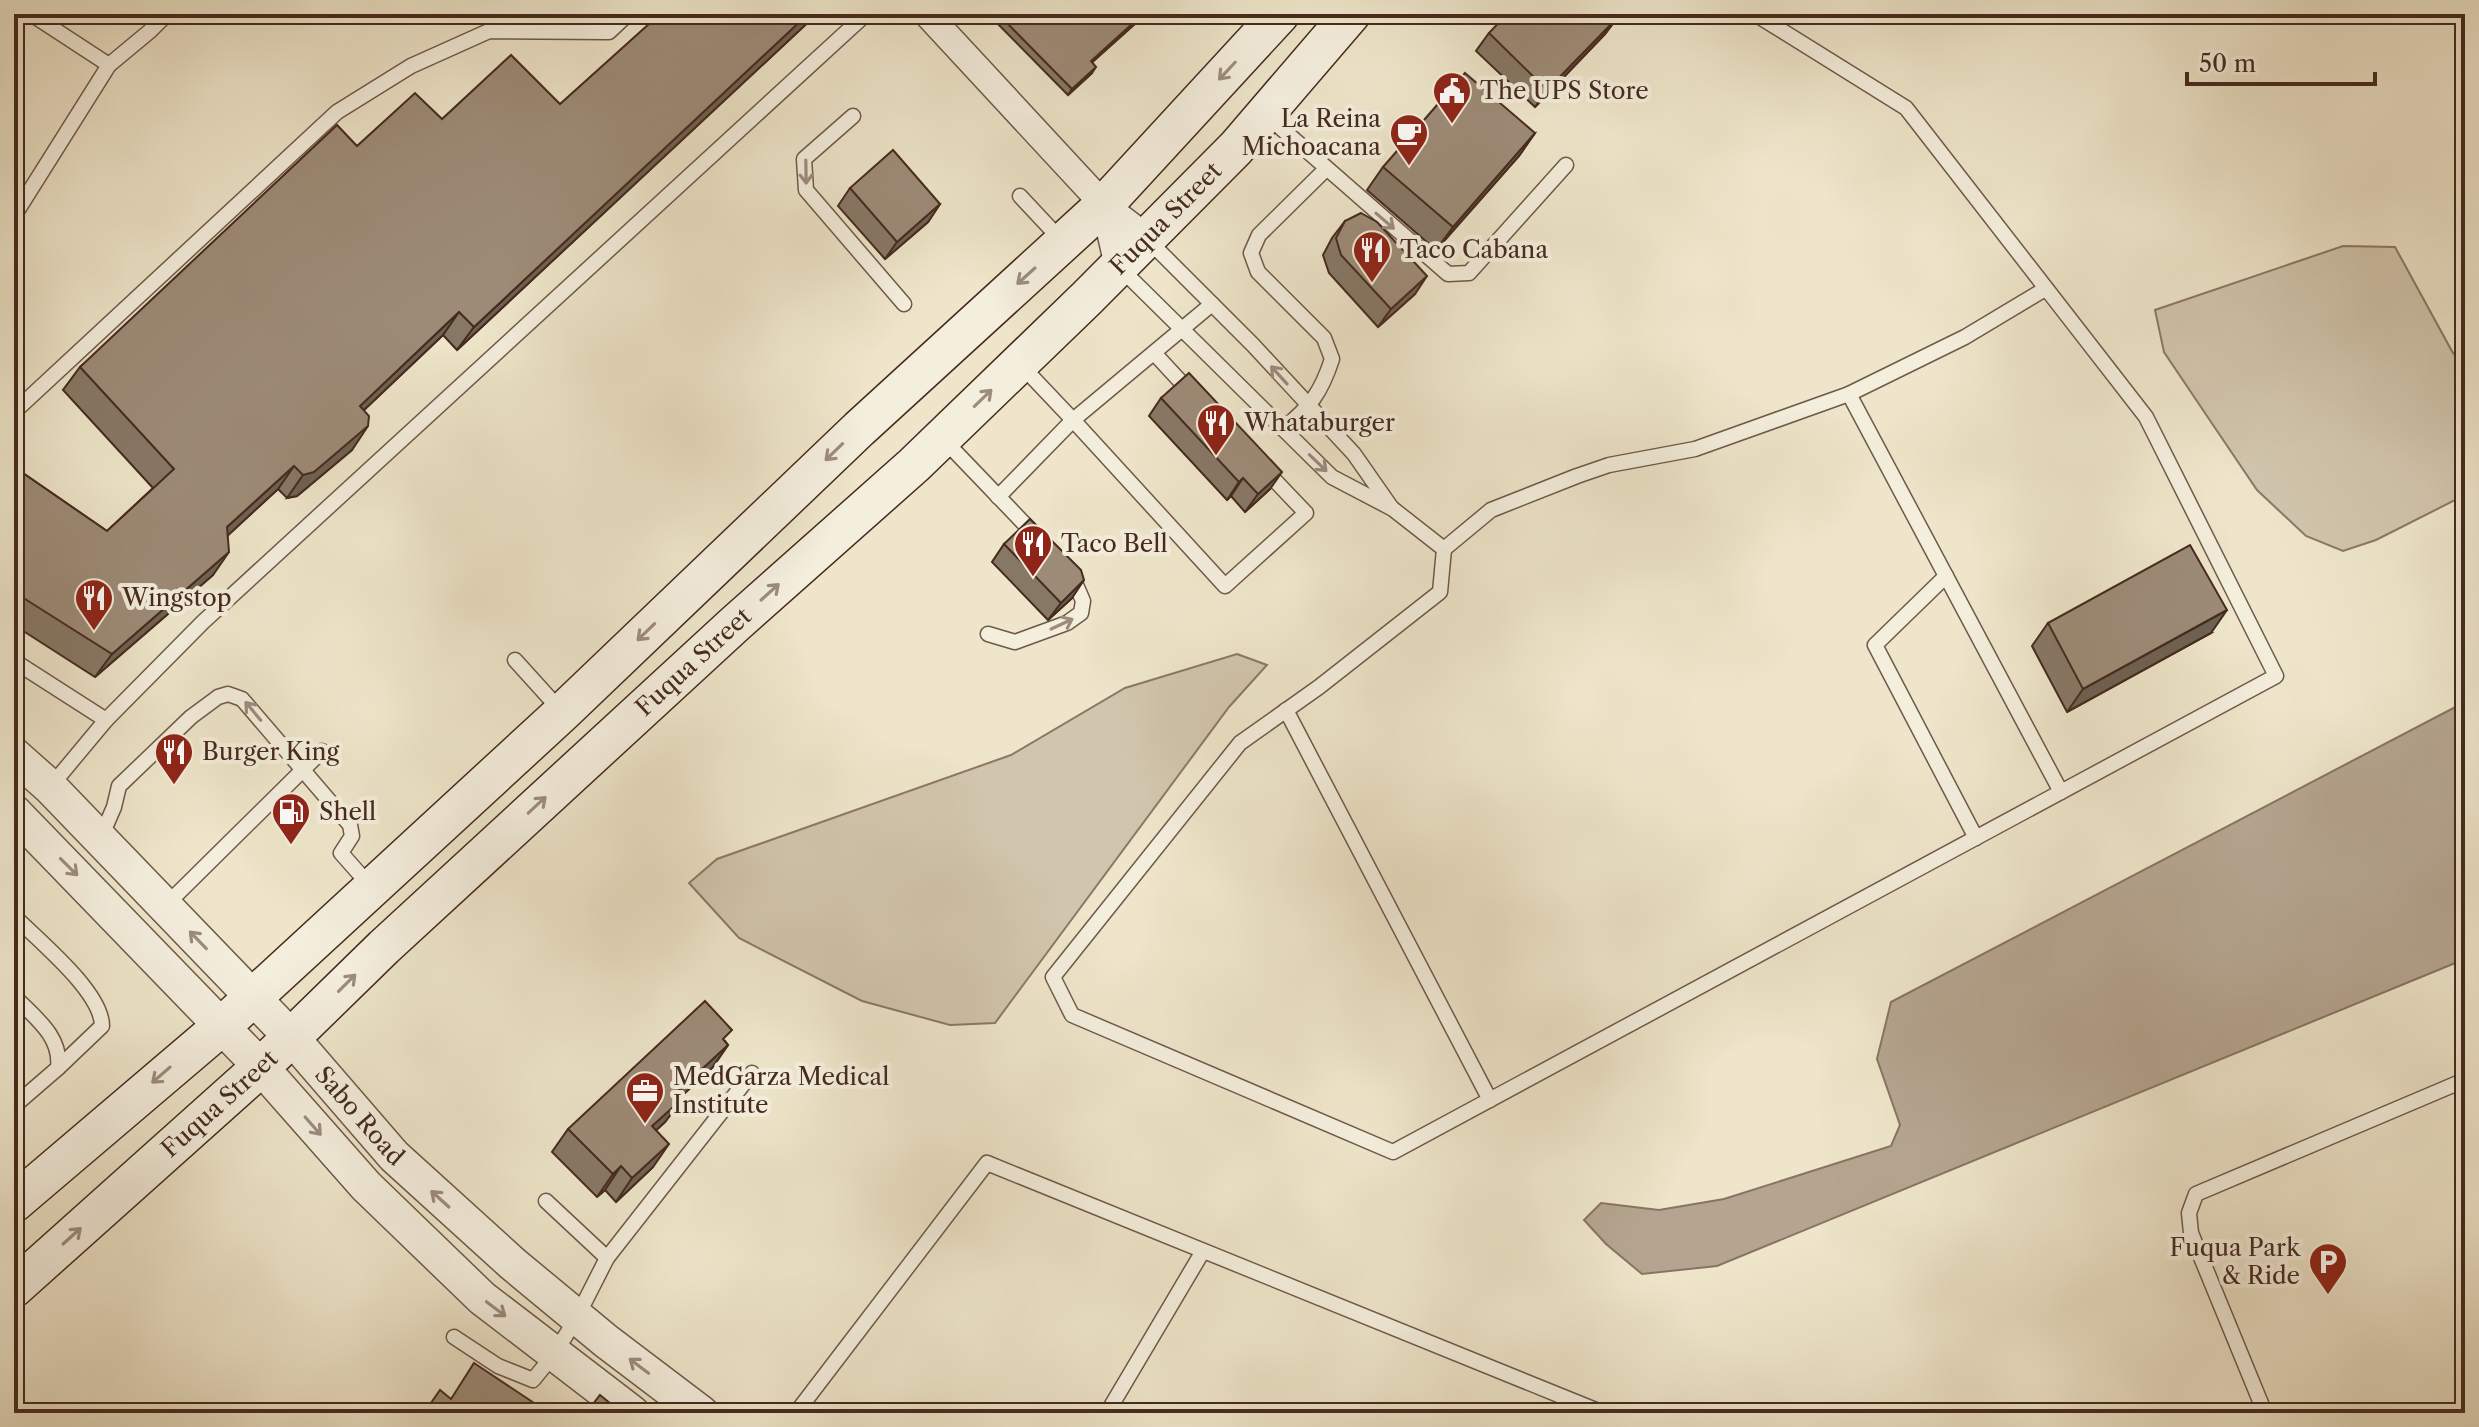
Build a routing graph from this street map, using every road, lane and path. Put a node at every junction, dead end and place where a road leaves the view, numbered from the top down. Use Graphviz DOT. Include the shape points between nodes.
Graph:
graph roads {
  1 [pos="20,14"];
  2 [pos="31,14"];
  3 [pos="167,14"];
  4 [pos="628,14"];
  5 [pos="866,14"];
  6 [pos="927,14"];
  7 [pos="1280,14"];
  8 [pos="1351,14"];
  9 [pos="1755,14"];
  10 [pos="14,25"];
  11 [pos="109,65"];
  12 [pos="1265,114"];
  13 [pos="853,116"];
  14 [pos="1566,165"];
  15 [pos="1326,169"];
  16 [pos="1020,196"];
  17 [pos="1104,205"];
  18 [pos="14,216"];
  19 [pos="1147,238"];
  20 [pos="1063,242"];
  21 [pos="1118,266"];
  22 [pos="2045,289"];
  23 [pos="904,304"];
  24 [pos="1212,304"];
  25 [pos="1183,331"];
  26 [pos="1155,354"];
  27 [pos="1019,363"];
  28 [pos="1849,394"];
  29 [pos="1198,400"];
  30 [pos="1309,408"];
  31 [pos="14,412"];
  32 [pos="1073,420"];
  33 [pos="1283,429"];
  34 [pos="942,438"];
  35 [pos="1252,456"];
  36 [pos="998,497"];
  37 [pos="1393,509"];
  38 [pos="1444,549"];
  39 [pos="1053,554"];
  40 [pos="1064,565"];
  41 [pos="1946,576"];
  42 [pos="988,634"];
  43 [pos="515,660"];
  44 [pos="14,661"];
  45 [pos="1286,710"];
  46 [pos="563,712"];
  47 [pos="106,720"];
  48 [pos="600,748"];
  49 [pos="322,751"];
  50 [pos="14,755"];
  51 [pos="303,771"];
  52 [pos="50,787"];
  53 [pos="2061,792"];
  54 [pos="14,812"];
  55 [pos="1976,838"];
  56 [pos="100,839"];
  57 [pos="371,887"];
  58 [pos="165,906"];
  59 [pos="14,916"];
  60 [pos="14,996"];
  61 [pos="252,996"];
  62 [pos="222,1026"];
  63 [pos="292,1038"];
  64 [pos="261,1067"];
  65 [pos="58,1068"];
  66 [pos="752,1073"];
  67 [pos="2465,1080"];
  68 [pos="1490,1100"];
  69 [pos="14,1106"];
  70 [pos="546,1201"];
  71 [pos="14,1203"];
  72 [pos="1203,1251"];
  73 [pos="607,1258"];
  74 [pos="14,1288"];
  75 [pos="577,1317"];
  76 [pos="454,1337"];
  77 [pos="555,1353"];
  78 [pos="632,1413"];
  79 [pos="701,1413"];
  80 [pos="796,1413"];
  81 [pos="1107,1413"];
  82 [pos="1603,1413"];
  83 [pos="2265,1413"];
  1 -- 10 [label="lane"];
  2 -- 11 [label="lane"];
  3 -- 11 [label="lane"];
  4 -- 31 [label="lane" via="609,32 489,31 411,66 337,112"];
  5 -- 47 [label="lane" via="226,601"];
  6 -- 17 [label="street"];
  7 -- 17 [label="main road, one-way"];
  8 -- 12 [label="main road, Fuqua Street"];
  9 -- 22 [label="lane" via="1906,108"];
  11 -- 18 [label="lane"];
  12 -- 15 [label="lane"];
  12 -- 19 [label="main road, Fuqua Street"];
  13 -- 23 [label="lane, one-way" via="804,159 806,190"];
  15 -- 14 [label="lane, one-way" via="1448,274 1469,273"];
  15 -- 30 [label="lane" via="1259,235 1251,253 1258,272 1324,338 1332,359"];
  16 -- 20 [label="lane"];
  17 -- 19 [label="street"];
  17 -- 20 [label="main road"];
  17 -- 21 [label="street"];
  19 -- 21 [label="main road, Fuqua Street"];
  19 -- 24 [label="lane"];
  20 -- 46 [label="main road, one-way"];
  21 -- 25 [label="lane"];
  21 -- 27 [label="main road, Fuqua Street"];
  22 -- 28 [label="lane" via="1965,337"];
  22 -- 53 [label="lane" via="2146,417 2276,676"];
  24 -- 25 [label="lane"];
  30 -- 24 [label="lane, one-way"];
  25 -- 26 [label="lane"];
  25 -- 33 [label="lane"];
  26 -- 29 [label="lane"];
  26 -- 32 [label="lane"];
  27 -- 32 [label="lane"];
  34 -- 27 [label="main road, Fuqua Street, one-way"];
  28 -- 38 [label="lane" via="1695,449 1577,476 1491,510"];
  28 -- 41 [label="lane"];
  30 -- 33 [label="lane"];
  30 -- 37 [label="lane" via="1354,454"];
  32 -- 35 [label="lane" via="1225,586 1306,513"];
  32 -- 36 [label="lane"];
  33 -- 37 [label="lane, one-way" via="1332,477"];
  34 -- 36 [label="lane"];
  48 -- 34 [label="main road, Fuqua Street, one-way"];
  36 -- 39 [label="lane"];
  37 -- 38 [label="lane"];
  38 -- 45 [label="lane" via="1440,592"];
  42 -- 40 [label="lane, one-way" via="1015,642 1081,613 1075,577"];
  41 -- 53 [label="lane"];
  41 -- 55 [label="lane" via="1875,645"];
  43 -- 46 [label="lane"];
  44 -- 47 [label="lane"];
  45 -- 68 [label="lane"];
  45 -- 68 [label="lane" via="1240,743 1053,977 1072,1015 1393,1152"];
  46 -- 48 [label="main road"];
  46 -- 57 [label="main road"];
  47 -- 52 [label="lane"];
  63 -- 48 [label="main road, Fuqua Street, one-way"];
  49 -- 51 [label="lane"];
  50 -- 52 [label="street, Sabo Road"];
  51 -- 56 [label="lane, one-way" via="242,699 218,697 119,786"];
  51 -- 57 [label="lane" via="350,825 352,836 341,853"];
  51 -- 58 [label="lane"];
  52 -- 56 [label="street, Sabo Road"];
  53 -- 55 [label="lane"];
  54 -- 62 [label="street, Sabo Road, one-way"];
  55 -- 68 [label="lane"];
  56 -- 58 [label="street, Sabo Road"];
  57 -- 61 [label="main road"];
  61 -- 58 [label="street, Sabo Road, one-way"];
  59 -- 65 [label="lane" via="89,991 102,1015 102,1026"];
  60 -- 65 [label="lane" via="52,1036 60,1052"];
  61 -- 62 [label="main road"];
  61 -- 63 [label="street, Sabo Road"];
  62 -- 64 [label="street, Sabo Road"];
  62 -- 71 [label="main road, one-way"];
  63 -- 64 [label="main road, Fuqua Street"];
  75 -- 63 [label="street, Sabo Road, one-way" via="394,1156"];
  74 -- 64 [label="main road, Fuqua Street, one-way"];
  64 -- 77 [label="street, Sabo Road, one-way" via="366,1186 482,1298"];
  65 -- 69 [label="lane"];
  66 -- 73 [label="lane"];
  67 -- 83 [label="lane" via="2196,1194 2189,1213 2191,1233"];
  70 -- 73 [label="lane"];
  72 -- 80 [label="lane" via="987,1163"];
  72 -- 81 [label="lane"];
  72 -- 82 [label="lane"];
  73 -- 75 [label="lane"];
  75 -- 77 [label="lane"];
  79 -- 75 [label="street, Sabo Road, one-way"];
  76 -- 77 [label="lane" via="498,1366 533,1380"];
  77 -- 78 [label="street, Sabo Road"];
}
